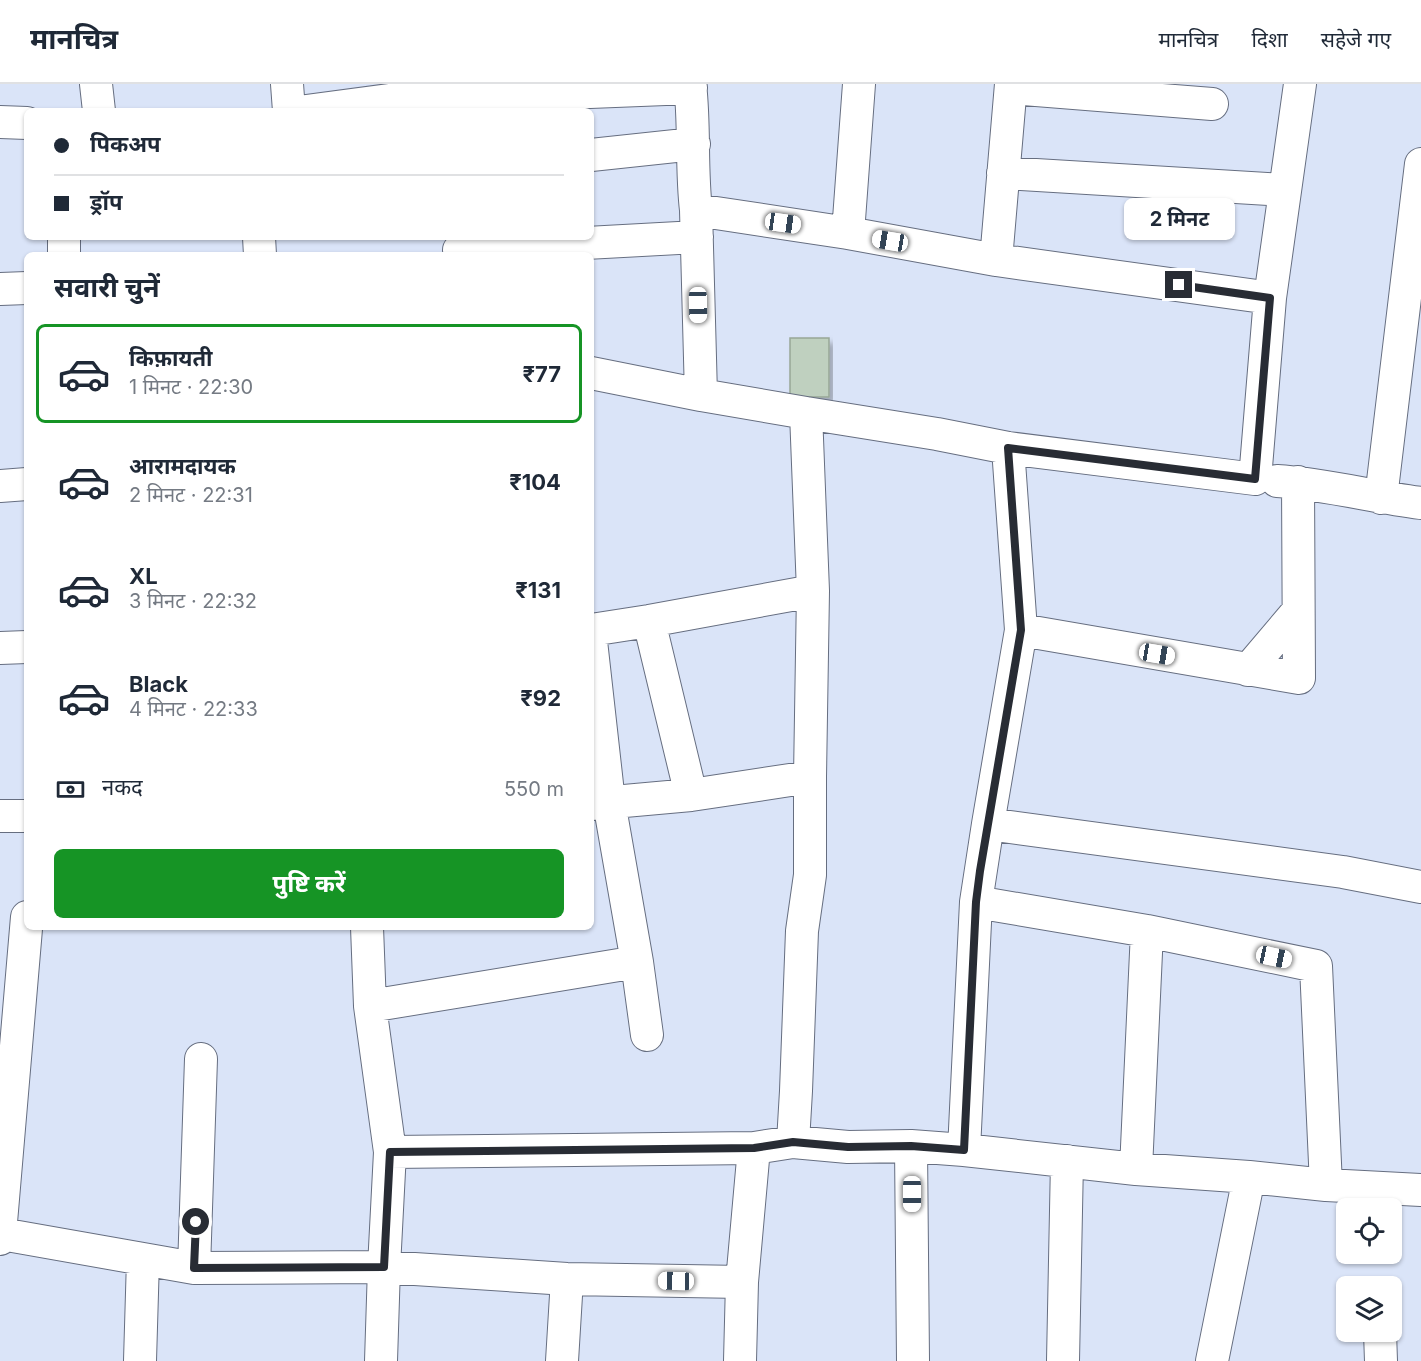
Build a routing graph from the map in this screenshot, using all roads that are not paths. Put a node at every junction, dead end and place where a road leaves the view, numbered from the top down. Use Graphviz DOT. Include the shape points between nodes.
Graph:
graph roads {
  1 [pos="96,84"];
  2 [pos="287,84"];
  3 [pos="859,84"];
  4 [pos="1300,84"];
  5 [pos="690,86"];
  6 [pos="1011,86"];
  7 [pos="1212,104"];
  8 [pos="99,108"];
  9 [pos="289,108"];
  10 [pos="329,108"];
  11 [pos="0,122"];
  12 [pos="24,123"];
  13 [pos="694,144"];
  14 [pos="594,155"];
  15 [pos="1421,164"];
  16 [pos="1003,173"];
  17 [pos="1285,190"];
  18 [pos="696,224"];
  19 [pos="848,233"];
  20 [pos="594,235"];
  21 [pos="550,240"];
  22 [pos="459,250"];
  23 [pos="996,260"];
  24 [pos="24,288"];
  25 [pos="0,289"];
  26 [pos="1270,298"];
  27 [pos="594,374"];
  28 [pos="700,395"];
  29 [pos="806,413"];
  30 [pos="1008,448"];
  31 [pos="1255,479"];
  32 [pos="1298,482"];
  33 [pos="24,484"];
  34 [pos="0,486"];
  35 [pos="1381,498"];
  36 [pos="1421,503"];
  37 [pos="813,591"];
  38 [pos="1298,611"];
  39 [pos="649,621"];
  40 [pos="594,630"];
  41 [pos="1021,630"];
  42 [pos="24,647"];
  43 [pos="0,648"];
  44 [pos="1248,670"];
  45 [pos="594,694"];
  46 [pos="810,777"];
  47 [pos="691,795"];
  48 [pos="600,803"];
  49 [pos="0,816"];
  50 [pos="24,816"];
  51 [pos="988,824"];
  52 [pos="1421,887"];
  53 [pos="976,902"];
  54 [pos="25,930"];
  55 [pos="367,930"];
  56 [pos="1147,931"];
  57 [pos="637,962"];
  58 [pos="370,1006"];
  59 [pos="647,1035"];
  60 [pos="8,1057"];
  61 [pos="201,1059"];
  62 [pos="793,1142"];
  63 [pos="911,1146"];
  64 [pos="754,1148"];
  65 [pos="964,1150"];
  66 [pos="390,1152"];
  67 [pos="1067,1161"];
  68 [pos="1136,1169"];
  69 [pos="1249,1178"];
  70 [pos="1326,1185"];
  71 [pos="1421,1190"];
  72 [pos="0,1234"];
  73 [pos="0,1239"];
  74 [pos="143,1259"];
  75 [pos="384,1267"];
  76 [pos="194,1268"];
  77 [pos="567,1279"];
  78 [pos="742,1282"];
  79 [pos="1380,1342"];
  80 [pos="140,1361"];
  81 [pos="381,1361"];
  82 [pos="562,1361"];
  83 [pos="740,1361"];
  84 [pos="913,1361"];
  85 [pos="1063,1361"];
  86 [pos="1212,1361"];
  87 [pos="1381,1361"];
  1 -- 8 [label="street"];
  2 -- 9 [label="street"];
  3 -- 19 [label="street"];
  4 -- 17 [label="street"];
  5 -- 10 [label="street" via="389,100"];
  5 -- 13 [label="street"];
  6 -- 7 [label="street"];
  6 -- 16 [label="street"];
  11 -- 12 [label="street"];
  13 -- 14 [label="street"];
  13 -- 18 [label="street"];
  15 -- 35 [label="street"];
  16 -- 17 [label="street"];
  16 -- 23 [label="street"];
  17 -- 26 [label="street"];
  18 -- 19 [label="street"];
  18 -- 20 [label="street"];
  18 -- 28 [label="street"];
  19 -- 23 [label="street"];
  21 -- 22 [label="street"];
  23 -- 26 [label="street"];
  24 -- 25 [label="street"];
  26 -- 31 [label="street"];
  27 -- 28 [label="street"];
  28 -- 29 [label="street"];
  29 -- 30 [label="street"];
  29 -- 37 [label="street"];
  30 -- 31 [label="street"];
  30 -- 41 [label="street"];
  31 -- 32 [label="street"];
  32 -- 35 [label="street"];
  32 -- 38 [label="street"];
  33 -- 34 [label="street"];
  35 -- 36 [label="street"];
  37 -- 39 [label="street"];
  37 -- 46 [label="street"];
  38 -- 44 [label="street"];
  38 -- 44 [label="street" via="1299,678"];
  39 -- 40 [label="street"];
  39 -- 47 [label="street"];
  41 -- 44 [label="street"];
  41 -- 51 [label="street"];
  42 -- 43 [label="street"];
  45 -- 48 [label="street"];
  46 -- 47 [label="street"];
  46 -- 62 [label="street" via="810,875 802,931"];
  47 -- 48 [label="street"];
  48 -- 57 [label="street"];
  49 -- 50 [label="street"];
  51 -- 52 [label="street" via="1343,872"];
  51 -- 53 [label="street"];
  53 -- 56 [label="street"];
  53 -- 65 [label="street"];
  54 -- 60 [label="street"];
  55 -- 58 [label="street"];
  56 -- 68 [label="street"];
  56 -- 70 [label="street" via="1317,966"];
  57 -- 58 [label="street"];
  57 -- 59 [label="street"];
  58 -- 66 [label="street"];
  60 -- 72 [label="street"];
  61 -- 76 [label="street"];
  62 -- 63 [label="street" via="848,1147"];
  62 -- 64 [label="street"];
  63 -- 65 [label="street"];
  63 -- 84 [label="street"];
  64 -- 66 [label="street"];
  64 -- 78 [label="street"];
  65 -- 67 [label="street"];
  66 -- 75 [label="street"];
  67 -- 68 [label="street"];
  67 -- 85 [label="street"];
  68 -- 69 [label="street"];
  69 -- 70 [label="street"];
  69 -- 86 [label="street"];
  70 -- 71 [label="street"];
  72 -- 73 [label="street"];
  72 -- 74 [label="street"];
  74 -- 76 [label="street"];
  74 -- 80 [label="street"];
  75 -- 76 [label="street"];
  75 -- 77 [label="street"];
  75 -- 81 [label="street"];
  77 -- 78 [label="street"];
  77 -- 82 [label="street"];
  78 -- 83 [label="street"];
  79 -- 87 [label="street"];
}
